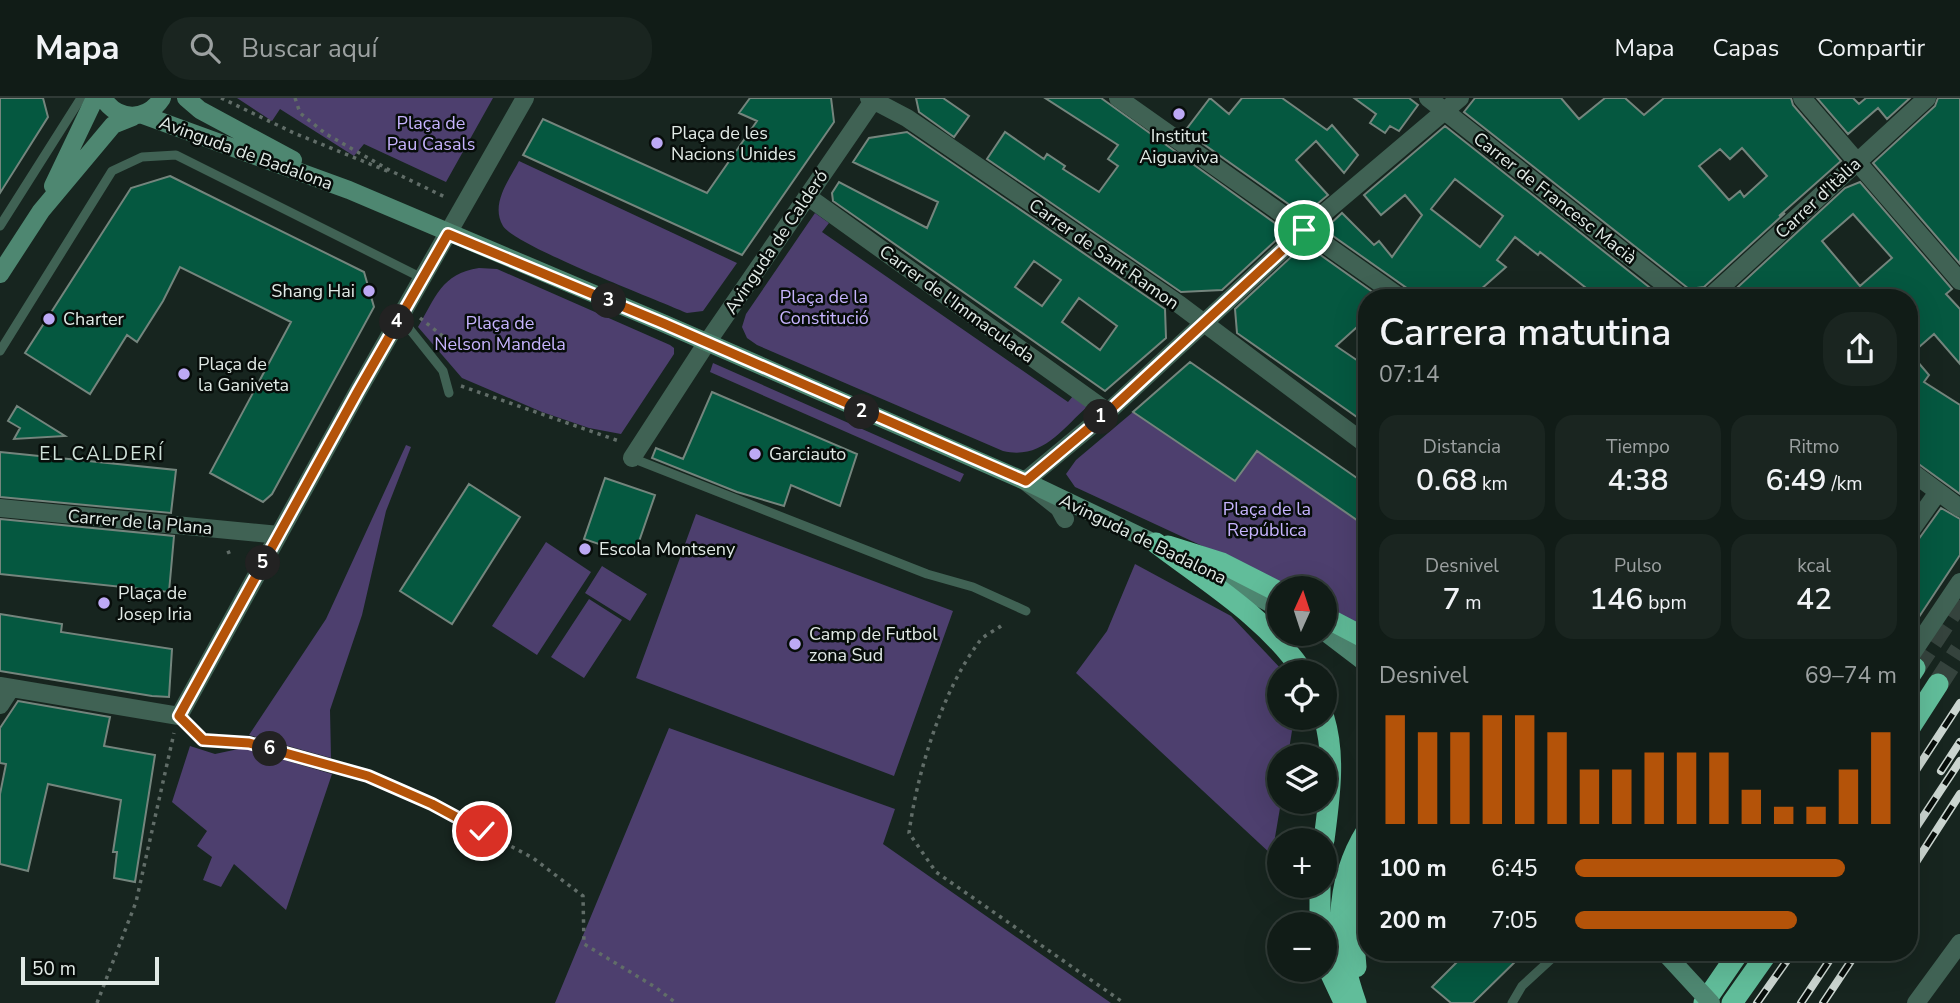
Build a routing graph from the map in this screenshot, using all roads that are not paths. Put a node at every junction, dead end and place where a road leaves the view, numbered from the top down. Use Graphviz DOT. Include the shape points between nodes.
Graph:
graph roads {
  1 [pos="81,98"];
  2 [pos="95,98"];
  3 [pos="103,98"];
  4 [pos="162,98"];
  5 [pos="186,98"];
  6 [pos="525,98"];
  7 [pos="1118,98"];
  8 [pos="1428,98"];
  9 [pos="1461,98"];
  10 [pos="1802,98"];
  11 [pos="1927,98"];
  12 [pos="872,99"];
  13 [pos="1446,111"];
  14 [pos="138,116"];
  15 [pos="1857,162"];
  16 [pos="349,190"];
  17 [pos="807,196"];
  18 [pos="41,211"];
  19 [pos="0,226"];
  20 [pos="1304,230"];
  21 [pos="448,234"];
  22 [pos="0,274"];
  23 [pos="422,278"];
  24 [pos="1960,281"];
  25 [pos="1388,289"];
  26 [pos="1671,289"];
  27 [pos="1719,289"];
  28 [pos="400,317"];
  29 [pos="1201,323"];
  30 [pos="706,344"];
  31 [pos="0,351"];
  32 [pos="449,393"];
  33 [pos="1108,412"];
  34 [pos="1358,438"];
  35 [pos="632,458"];
  36 [pos="1918,477"];
  37 [pos="1026,481"];
  38 [pos="1938,492"];
  39 [pos="0,508"];
  40 [pos="1960,508"];
  41 [pos="1065,519"];
  42 [pos="1918,520"];
  43 [pos="279,535"];
  44 [pos="1156,543"];
  45 [pos="1960,582"];
  46 [pos="1267,586"];
  47 [pos="1267,602"];
  48 [pos="1026,611"];
  49 [pos="1337,623"];
  50 [pos="1358,634"];
  51 [pos="1337,641"];
  52 [pos="1918,649"];
  53 [pos="1358,657"];
  54 [pos="1295,660"];
  55 [pos="1938,684"];
  56 [pos="5,687"];
  57 [pos="0,705"];
  58 [pos="1918,715"];
  59 [pos="177,722"];
  60 [pos="1326,730"];
  61 [pos="249,743"];
  62 [pos="1325,828"];
  63 [pos="1358,850"];
  64 [pos="1358,912"];
  65 [pos="1960,943"];
  66 [pos="1549,961"];
  67 [pos="1672,961"];
  68 [pos="1734,961"];
  69 [pos="1763,961"];
  70 [pos="1335,982"];
  71 [pos="1345,1003"];
  72 [pos="1356,1003"];
  73 [pos="1366,1003"];
  74 [pos="1512,1003"];
  75 [pos="1704,1003"];
  76 [pos="1711,1003"];
  77 [pos="1732,1003"];
  78 [pos="1916,1003"];
  1 -- 19 [label="lane"];
  2 -- 18 [label="street"];
  3 -- 14 [label="street, Avinguda de Badalona" via="114,111"];
  4 -- 14 [label="street" via="156,107"];
  5 -- 16 [label="street, Avinguda de Badalona" via="200,110"];
  6 -- 21 [label="street"];
  7 -- 20 [label="street"];
  8 -- 13 [label="street, Carrer de Francesc Macià"];
  9 -- 13 [label="street"];
  10 -- 15 [label="street"];
  11 -- 15 [label="street, Carrer d'Itàlia"];
  12 -- 17 [label="street, Avinguda de Calderó"];
  12 -- 29 [label="street, Carrer de Sant Ramon" via="907,118"];
  13 -- 20 [label="street"];
  13 -- 26 [label="street, Carrer de Francesc Macià"];
  14 -- 16 [label="street, Avinguda de Badalona"];
  14 -- 18 [label="street" via="113,125"];
  15 -- 24 [label="street"];
  15 -- 27 [label="street, Carrer d'Itàlia"];
  16 -- 21 [label="street, Avinguda de Badalona"];
  17 -- 30 [label="street, Avinguda de Calderó"];
  17 -- 33 [label="street, Carrer de l'Immaculada"];
  18 -- 22 [label="street"];
  20 -- 25 [label="street"];
  20 -- 29 [label="street"];
  21 -- 23 [label="street"];
  21 -- 30 [label="street, Avinguda de Badalona"];
  23 -- 28 [label="street"];
  23 -- 31 [label="lane" via="176,155 142,158 112,171"];
  28 -- 32 [label="lane" via="443,371"];
  28 -- 43 [label="street"];
  29 -- 33 [label="street"];
  29 -- 34 [label="street, Carrer de Sant Ramon"];
  30 -- 35 [label="street, Avinguda de Calderó"];
  30 -- 37 [label="street, Avinguda de Badalona"];
  33 -- 37 [label="street"];
  35 -- 48 [label="lane"];
  36 -- 38 [label="street"];
  37 -- 41 [label="street" via="1059,508"];
  37 -- 44 [label="street, Avinguda de Badalona"];
  38 -- 40 [label="street"];
  38 -- 42 [label="street"];
  39 -- 43 [label="street, Carrer de la Plana"];
  43 -- 59 [label="street"];
  44 -- 46 [label="highway" via="1222,562"];
  44 -- 47 [label="street, Avinguda de Badalona"];
  44 -- 54 [label="highway" via="1264,626"];
  45 -- 52 [label="street"];
  49 -- 50 [label="highway"];
  51 -- 53 [label="street"];
  55 -- 58 [label="highway"];
  56 -- 57 [label="street"];
  56 -- 59 [label="street"];
  59 -- 61 [label="lane" via="203,740"];
  60 -- 62 [label="highway" via="1330,776"];
  63 -- 72 [label="highway" via="1342,893 1340,917 1341,950"];
  64 -- 73 [label="highway" via="1354,949"];
  65 -- 78 [label="street"];
  66 -- 74 [label="lane" via="1522,986"];
  67 -- 76 [label="street, bridge"];
  68 -- 75 [label="highway"];
  69 -- 77 [label="highway"];
  70 -- 71 [label="highway"];
}
